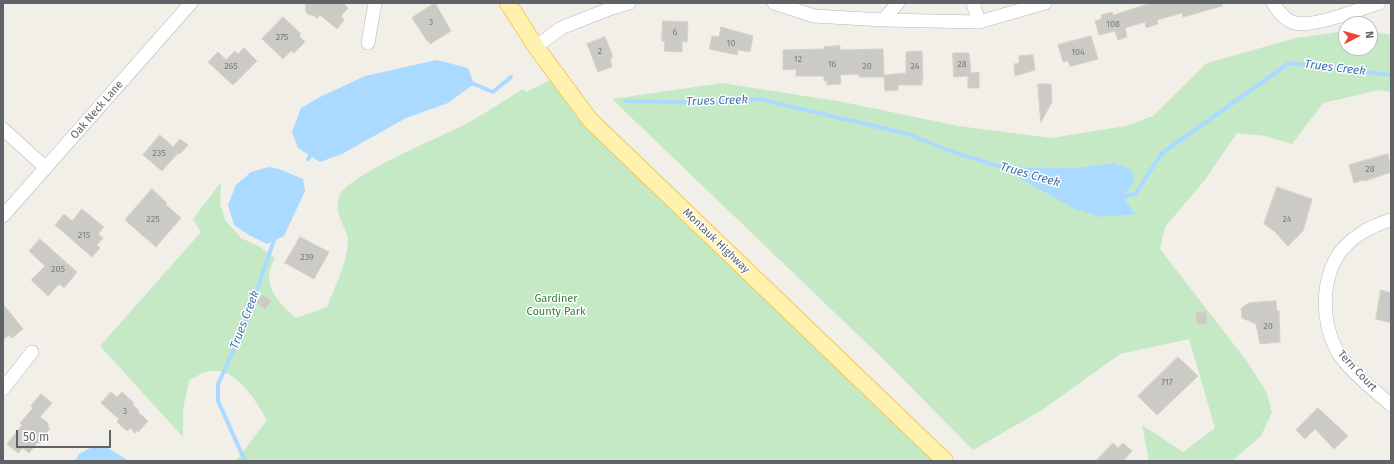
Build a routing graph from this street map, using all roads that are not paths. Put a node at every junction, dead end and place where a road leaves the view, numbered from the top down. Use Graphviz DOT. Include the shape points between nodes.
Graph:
graph roads {
  1 [pos="191,3"];
  2 [pos="375,3"];
  3 [pos="508,3"];
  4 [pos="629,3"];
  5 [pos="774,3"];
  6 [pos="898,3"];
  7 [pos="973,3"];
  8 [pos="1045,3"];
  9 [pos="1273,3"];
  10 [pos="1379,3"];
  11 [pos="884,20"];
  12 [pos="979,22"];
  13 [pos="368,43"];
  14 [pos="536,47"];
  15 [pos="3,130"];
  16 [pos="46,168"];
  17 [pos="3,216"];
  18 [pos="1391,220"];
  19 [pos="32,352"];
  20 [pos="3,389"];
  21 [pos="1391,406"];
  22 [pos="945,461"];
  1 -- 16 [label="street, Oak Neck Lane"];
  2 -- 13 [label="street"];
  3 -- 14 [label="main road, Montauk Highway"];
  4 -- 14 [label="street" via="561,28"];
  5 -- 11 [label="street" via="814,16"];
  6 -- 11 [label="street"];
  7 -- 12 [label="street"];
  8 -- 12 [label="street"];
  9 -- 10 [label="street" via="1280,15 1294,23 1313,24"];
  11 -- 12 [label="street"];
  14 -- 22 [label="main road, Montauk Highway" via="590,120"];
  15 -- 16 [label="street"];
  16 -- 17 [label="street, Oak Neck Lane"];
  18 -- 21 [label="street, Tern Court" via="1355,237 1337,257 1328,282 1325,304 1327,326 1336,350"];
  19 -- 20 [label="street"];
}
